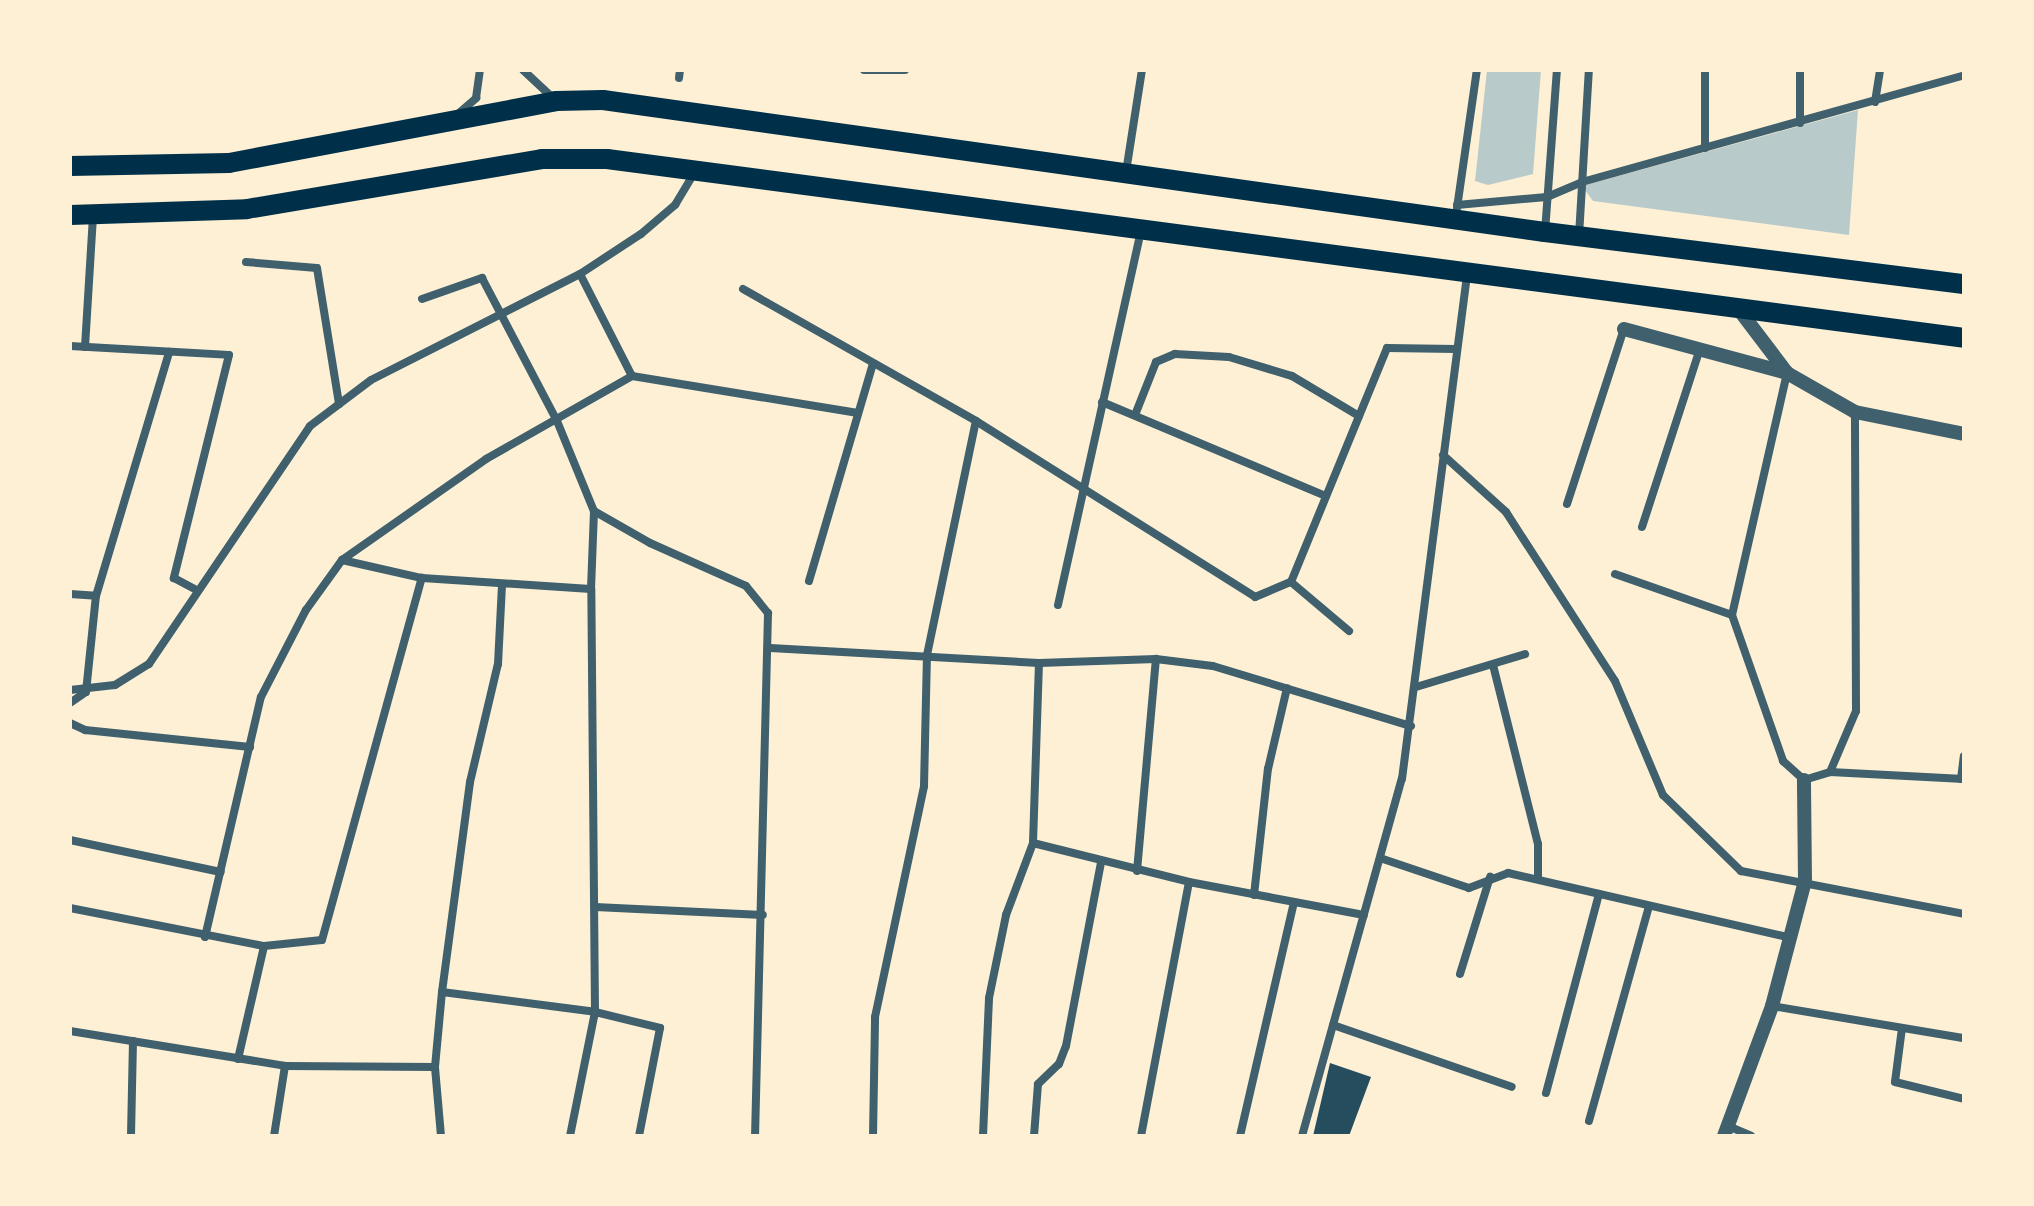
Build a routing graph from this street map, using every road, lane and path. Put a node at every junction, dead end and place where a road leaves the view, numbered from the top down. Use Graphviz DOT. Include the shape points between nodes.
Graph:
graph roads {
  1 [pos="480,70"];
  2 [pos="523,70"];
  3 [pos="864,70"];
  4 [pos="905,70"];
  5 [pos="1142,70"];
  6 [pos="1477,70"];
  7 [pos="1557,70"];
  8 [pos="1589,70"];
  9 [pos="1705,70"];
  10 [pos="1800,70"];
  11 [pos="1880,70"];
  12 [pos="1964,75"];
  13 [pos="556,101"];
  14 [pos="1875,102"];
  15 [pos="442,122"];
  16 [pos="1800,123"];
  17 [pos="1705,148"];
  18 [pos="70,166"];
  19 [pos="697,167"];
  20 [pos="1126,173"];
  21 [pos="1582,182"];
  22 [pos="1547,197"];
  23 [pos="1456,212"];
  24 [pos="70,215"];
  25 [pos="93,216"];
  26 [pos="1141,230"];
  27 [pos="1545,232"];
  28 [pos="1579,236"];
  29 [pos="246,262"];
  30 [pos="580,274"];
  31 [pos="1467,275"];
  32 [pos="1964,284"];
  33 [pos="743,289"];
  34 [pos="422,299"];
  35 [pos="1740,311"];
  36 [pos="499,315"];
  37 [pos="1624,329"];
  38 [pos="1964,338"];
  39 [pos="70,346"];
  40 [pos="85,347"];
  41 [pos="1456,349"];
  42 [pos="1700,349"];
  43 [pos="169,352"];
  44 [pos="873,363"];
  45 [pos="1787,373"];
  46 [pos="632,376"];
  47 [pos="1102,402"];
  48 [pos="339,404"];
  49 [pos="1855,412"];
  50 [pos="858,413"];
  51 [pos="1135,415"];
  52 [pos="1359,416"];
  53 [pos="557,421"];
  54 [pos="976,421"];
  55 [pos="1964,434"];
  56 [pos="1443,455"];
  57 [pos="1081,487"];
  58 [pos="1326,496"];
  59 [pos="1567,504"];
  60 [pos="594,511"];
  61 [pos="1642,527"];
  62 [pos="342,560"];
  63 [pos="1615,574"];
  64 [pos="422,578"];
  65 [pos="809,581"];
  66 [pos="1291,582"];
  67 [pos="502,585"];
  68 [pos="591,589"];
  69 [pos="197,590"];
  70 [pos="70,594"];
  71 [pos="96,596"];
  72 [pos="1058,605"];
  73 [pos="1732,615"];
  74 [pos="1349,631"];
  75 [pos="770,648"];
  76 [pos="1525,654"];
  77 [pos="927,655"];
  78 [pos="1156,659"];
  79 [pos="1039,663"];
  80 [pos="1493,665"];
  81 [pos="1416,687"];
  82 [pos="1287,688"];
  83 [pos="70,690"];
  84 [pos="86,692"];
  85 [pos="70,703"];
  86 [pos="70,723"];
  87 [pos="1411,726"];
  88 [pos="250,747"];
  89 [pos="1964,756"];
  90 [pos="1830,772"];
  91 [pos="1962,779"];
  92 [pos="1804,780"];
  93 [pos="70,840"];
  94 [pos="1033,843"];
  95 [pos="1380,858"];
  96 [pos="1101,862"];
  97 [pos="1137,871"];
  98 [pos="221,872"];
  99 [pos="1490,877"];
  100 [pos="1538,879"];
  101 [pos="1805,881"];
  102 [pos="1189,882"];
  103 [pos="1599,894"];
  104 [pos="1254,895"];
  105 [pos="1294,902"];
  106 [pos="1649,906"];
  107 [pos="595,907"];
  108 [pos="70,908"];
  109 [pos="1964,914"];
  110 [pos="763,915"];
  111 [pos="1364,915"];
  112 [pos="205,937"];
  113 [pos="1791,938"];
  114 [pos="264,946"];
  115 [pos="1460,974"];
  116 [pos="442,992"];
  117 [pos="1772,1006"];
  118 [pos="595,1012"];
  119 [pos="1333,1025"];
  120 [pos="1902,1028"];
  121 [pos="70,1031"];
  122 [pos="1964,1038"];
  123 [pos="133,1041"];
  124 [pos="238,1059"];
  125 [pos="285,1066"];
  126 [pos="435,1067"];
  127 [pos="1512,1087"];
  128 [pos="1546,1093"];
  129 [pos="1964,1099"];
  130 [pos="1589,1121"];
  131 [pos="1726,1131"];
  132 [pos="131,1136"];
  133 [pos="275,1136"];
  134 [pos="441,1136"];
  135 [pos="570,1136"];
  136 [pos="639,1136"];
  137 [pos="755,1136"];
  138 [pos="873,1136"];
  139 [pos="983,1136"];
  140 [pos="1034,1136"];
  141 [pos="1141,1136"];
  142 [pos="1240,1136"];
  143 [pos="1302,1136"];
  144 [pos="1751,1136"];
  1 -- 15 [label="street" via="476,98"];
  2 -- 13 [label="street"];
  3 -- 4 [label="street"];
  5 -- 20 [label="street"];
  6 -- 23 [label="street"];
  7 -- 22 [label="street"];
  8 -- 21 [label="street"];
  9 -- 17 [label="street"];
  10 -- 16 [label="street"];
  11 -- 14 [label="street"];
  12 -- 14 [label="street"];
  13 -- 15 [label="main road"];
  13 -- 20 [label="main road" via="676,109"];
  14 -- 16 [label="street"];
  15 -- 18 [label="main road" via="229,163"];
  16 -- 17 [label="street"];
  17 -- 21 [label="street"];
  19 -- 25 [label="main road" via="542,159 247,209"];
  19 -- 26 [label="main road"];
  19 -- 30 [label="street" via="675,205"];
  20 -- 23 [label="main road"];
  21 -- 22 [label="street"];
  21 -- 28 [label="street"];
  22 -- 23 [label="street"];
  22 -- 27 [label="street"];
  23 -- 27 [label="main road"];
  24 -- 25 [label="main road"];
  25 -- 40 [label="street"];
  26 -- 31 [label="main road"];
  26 -- 47 [label="street"];
  27 -- 28 [label="main road"];
  28 -- 32 [label="main road"];
  29 -- 48 [label="street" via="317,268"];
  30 -- 36 [label="street"];
  30 -- 46 [label="street"];
  31 -- 35 [label="main road"];
  31 -- 41 [label="street"];
  33 -- 44 [label="street"];
  34 -- 36 [label="street" via="482,278"];
  35 -- 38 [label="main road"];
  35 -- 45 [label="street"];
  36 -- 48 [label="street" via="371,380"];
  36 -- 53 [label="street"];
  37 -- 42 [label="street"];
  37 -- 59 [label="street"];
  39 -- 40 [label="street"];
  40 -- 43 [label="street"];
  41 -- 52 [label="street" via="1387,348"];
  41 -- 56 [label="street"];
  42 -- 45 [label="street"];
  42 -- 61 [label="street"];
  43 -- 69 [label="street" via="229,355 174,578"];
  43 -- 71 [label="street"];
  44 -- 50 [label="street"];
  44 -- 54 [label="street"];
  45 -- 49 [label="street"];
  45 -- 73 [label="street"];
  46 -- 50 [label="street"];
  46 -- 53 [label="street"];
  47 -- 51 [label="street"];
  47 -- 57 [label="street"];
  48 -- 69 [label="street" via="310,426"];
  49 -- 55 [label="street"];
  49 -- 90 [label="street" via="1856,711"];
  50 -- 65 [label="street"];
  51 -- 52 [label="street" via="1156,362 1175,354 1229,357 1292,376"];
  51 -- 58 [label="street"];
  52 -- 58 [label="street"];
  53 -- 60 [label="street"];
  53 -- 62 [label="street" via="486,459"];
  54 -- 57 [label="street"];
  54 -- 77 [label="street"];
  56 -- 81 [label="street"];
  56 -- 101 [label="street" via="1506,512 1615,681 1663,795 1741,871 1768,880"];
  57 -- 66 [label="street" via="1255,597"];
  57 -- 72 [label="street"];
  58 -- 66 [label="street"];
  60 -- 68 [label="street"];
  60 -- 75 [label="street" via="746,586 768,613"];
  62 -- 64 [label="street"];
  62 -- 88 [label="street" via="306,610 261,697"];
  63 -- 73 [label="street"];
  64 -- 67 [label="street"];
  64 -- 114 [label="street" via="322,940"];
  66 -- 74 [label="street"];
  67 -- 68 [label="street"];
  67 -- 116 [label="street" via="498,664 470,782"];
  68 -- 107 [label="street"];
  69 -- 84 [label="street" via="149,664 115,685"];
  70 -- 71 [label="street"];
  71 -- 84 [label="street"];
  73 -- 92 [label="street" via="1783,761"];
  75 -- 77 [label="street"];
  75 -- 110 [label="street"];
  76 -- 80 [label="street"];
  77 -- 79 [label="street"];
  77 -- 138 [label="street" via="924,786 875,1017"];
  78 -- 79 [label="street"];
  78 -- 82 [label="street" via="1213,666"];
  78 -- 97 [label="street"];
  79 -- 94 [label="street"];
  80 -- 81 [label="street"];
  80 -- 100 [label="street" via="1538,844"];
  81 -- 87 [label="street"];
  82 -- 87 [label="street"];
  82 -- 104 [label="street" via="1268,769"];
  83 -- 84 [label="street"];
  84 -- 85 [label="street"];
  86 -- 88 [label="street" via="85,730"];
  87 -- 95 [label="street"];
  88 -- 98 [label="street"];
  89 -- 91 [label="street"];
  90 -- 91 [label="street"];
  90 -- 92 [label="street"];
  92 -- 101 [label="street"];
  93 -- 98 [label="street"];
  94 -- 96 [label="street"];
  94 -- 139 [label="street" via="1006,915 989,998"];
  95 -- 99 [label="street" via="1469,888"];
  95 -- 111 [label="street"];
  96 -- 97 [label="street"];
  96 -- 140 [label="street" via="1066,1046 1059,1064 1038,1084"];
  97 -- 102 [label="street"];
  98 -- 112 [label="street"];
  99 -- 100 [label="street" via="1508,873"];
  99 -- 115 [label="street"];
  100 -- 103 [label="street"];
  101 -- 109 [label="street"];
  101 -- 113 [label="street"];
  102 -- 104 [label="street"];
  102 -- 141 [label="street"];
  103 -- 106 [label="street"];
  103 -- 128 [label="street"];
  104 -- 105 [label="street"];
  105 -- 111 [label="street"];
  105 -- 142 [label="street"];
  106 -- 113 [label="street"];
  106 -- 130 [label="street"];
  107 -- 110 [label="street"];
  107 -- 118 [label="street"];
  108 -- 112 [label="street"];
  110 -- 137 [label="street" via="753,1044"];
  111 -- 119 [label="street"];
  112 -- 114 [label="street"];
  113 -- 117 [label="street"];
  114 -- 124 [label="street"];
  116 -- 118 [label="street"];
  116 -- 126 [label="street"];
  117 -- 120 [label="street"];
  117 -- 131 [label="street"];
  118 -- 135 [label="street"];
  118 -- 136 [label="street" via="660,1028"];
  119 -- 127 [label="street"];
  119 -- 143 [label="street"];
  120 -- 122 [label="street"];
  120 -- 129 [label="street" via="1895,1082"];
  121 -- 123 [label="street"];
  123 -- 124 [label="street"];
  123 -- 132 [label="street"];
  124 -- 125 [label="street"];
  125 -- 126 [label="street"];
  125 -- 133 [label="street"];
  126 -- 134 [label="street"];
  131 -- 144 [label="street"];
}
